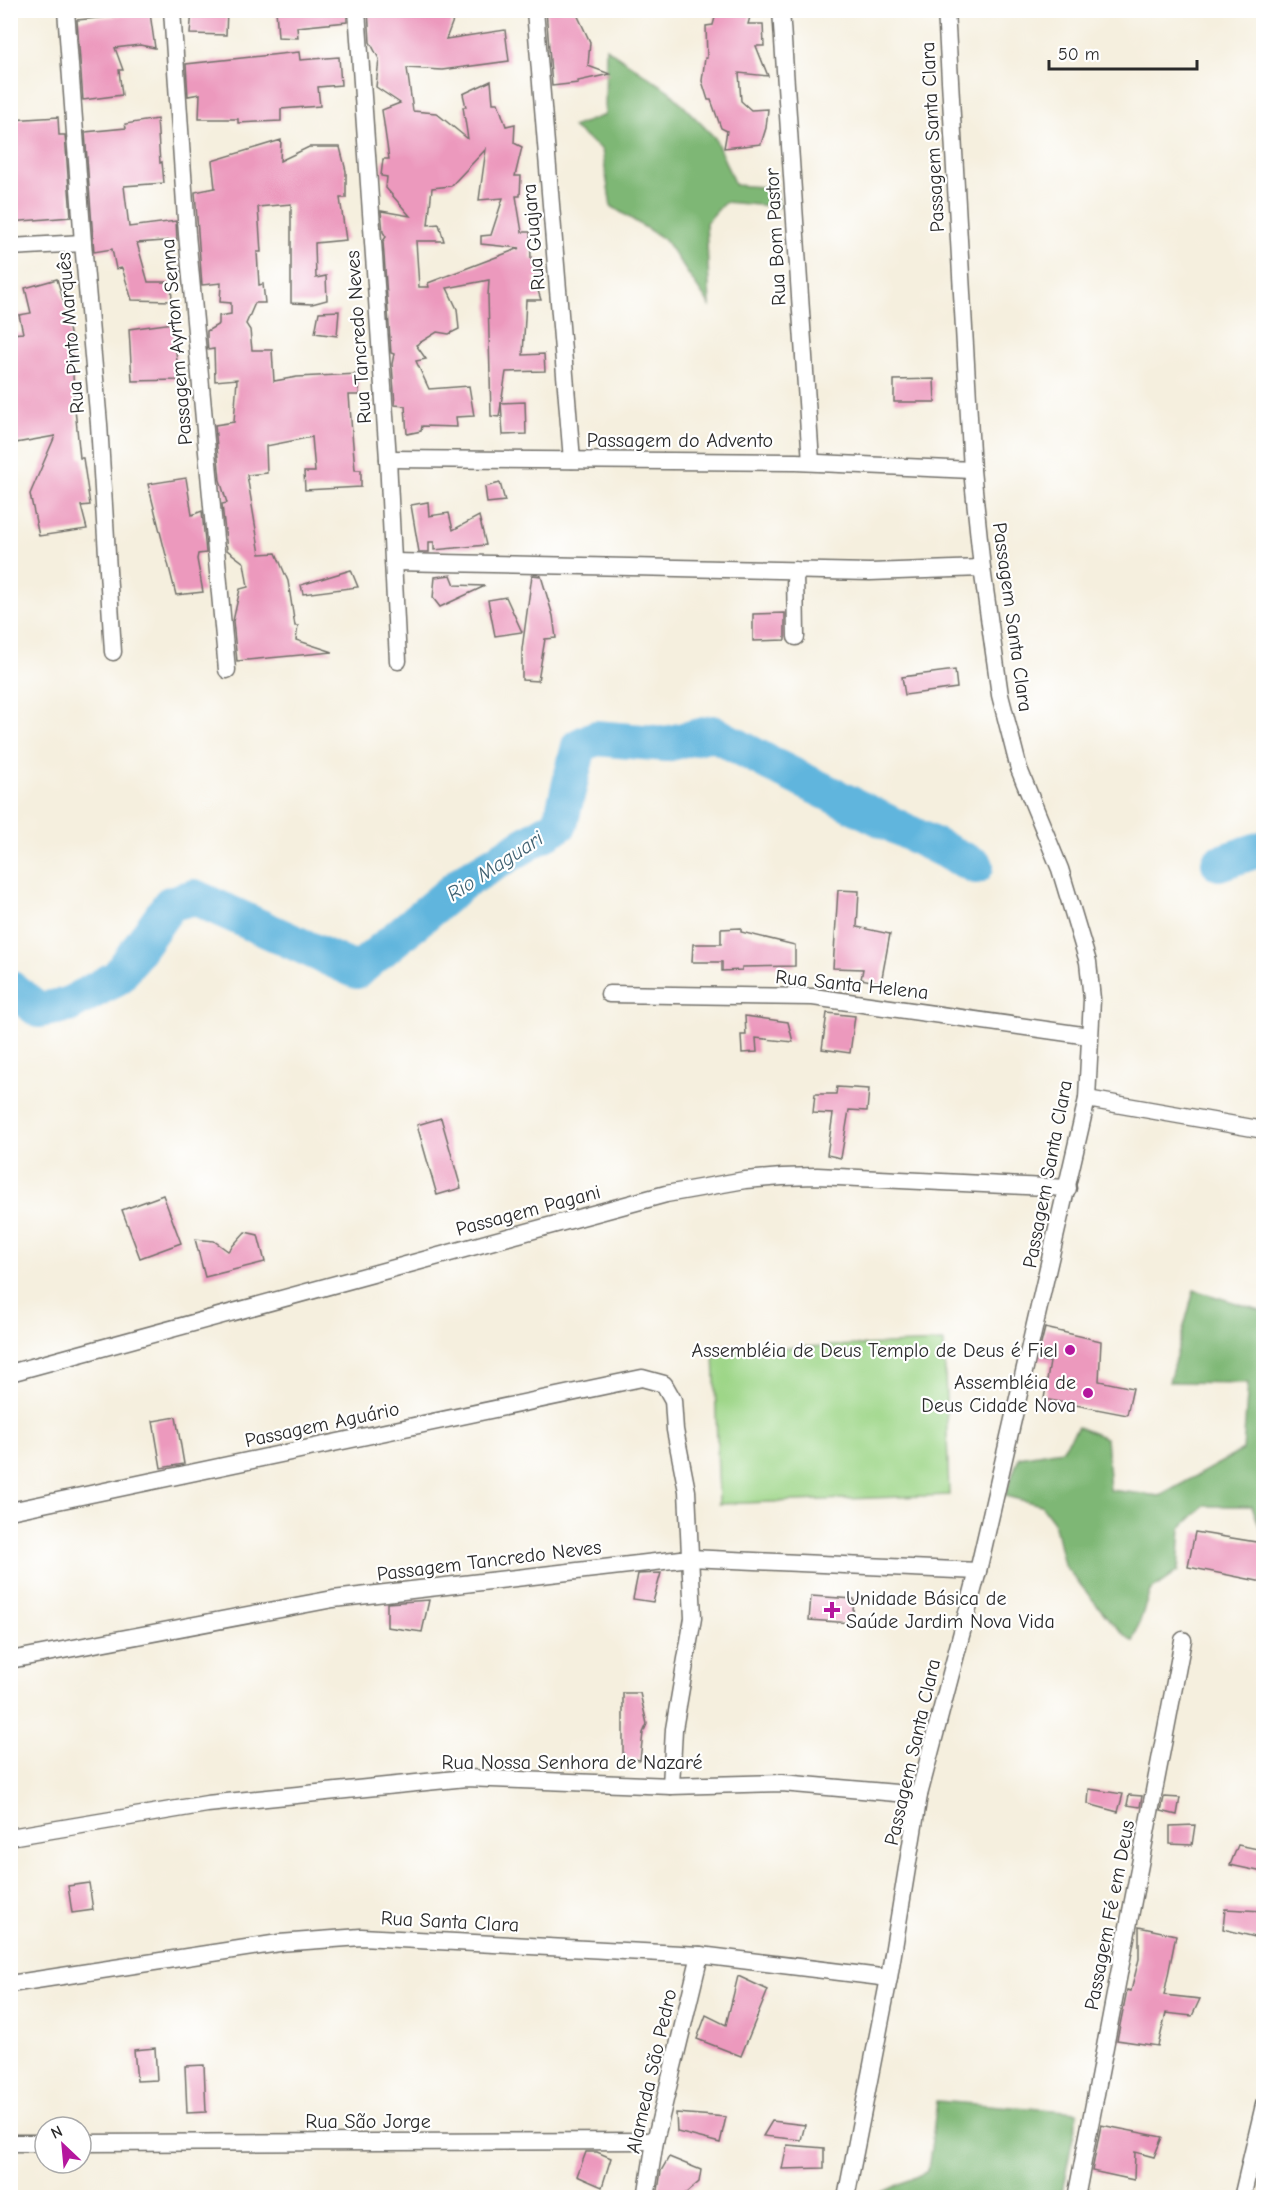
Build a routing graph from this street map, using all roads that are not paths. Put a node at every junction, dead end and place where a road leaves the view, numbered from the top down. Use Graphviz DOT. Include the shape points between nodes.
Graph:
graph roads {
  1 [pos="66,10"];
  2 [pos="172,10"];
  3 [pos="357,10"];
  4 [pos="535,10"];
  5 [pos="781,10"];
  6 [pos="946,10"];
  7 [pos="83,243"];
  8 [pos="10,247"];
  9 [pos="388,459"];
  10 [pos="572,460"];
  11 [pos="811,462"];
  12 [pos="972,470"];
  13 [pos="394,562"];
  14 [pos="982,568"];
  15 [pos="795,570"];
  16 [pos="796,637"];
  17 [pos="112,652"];
  18 [pos="398,661"];
  19 [pos="226,670"];
  20 [pos="609,994"];
  21 [pos="1089,1036"];
  22 [pos="1087,1100"];
  23 [pos="1263,1130"];
  24 [pos="1068,1188"];
  25 [pos="10,1373"];
  26 [pos="10,1511"];
  27 [pos="690,1558"];
  28 [pos="978,1571"];
  29 [pos="1183,1640"];
  30 [pos="10,1660"];
  31 [pos="671,1786"];
  32 [pos="920,1795"];
  33 [pos="10,1837"];
  34 [pos="700,1955"];
  35 [pos="888,1978"];
  36 [pos="10,1984"];
  37 [pos="1263,2105"];
  38 [pos="655,2141"];
  39 [pos="10,2143"];
  40 [pos="33,2143"];
  41 [pos="93,2143"];
  42 [pos="646,2198"];
  43 [pos="846,2198"];
  44 [pos="1076,2198"];
  45 [pos="1242,2198"];
  1 -- 7 [label="street, Rua Pinto Marquês"];
  2 -- 19 [label="street, Passagem Ayrton Senna" via="187,234"];
  3 -- 9 [label="street, Rua Tancredo Neves"];
  4 -- 10 [label="street, Rua Guajara"];
  5 -- 11 [label="street, Rua Bom Pastor"];
  6 -- 12 [label="street, Passagem Santa Clara"];
  7 -- 8 [label="street"];
  7 -- 17 [label="street, Rua Pinto Marquês" via="99,424"];
  9 -- 10 [label="street, Passagem do Advento"];
  9 -- 13 [label="street, Rua Tancredo Neves"];
  10 -- 11 [label="street, Passagem do Advento"];
  11 -- 12 [label="street, Passagem do Advento"];
  12 -- 14 [label="street, Passagem Santa Clara"];
  13 -- 15 [label="street"];
  13 -- 18 [label="street, Rua Tancredo Neves"];
  14 -- 15 [label="street"];
  14 -- 21 [label="street, Passagem Santa Clara" via="1000,695 1019,769 1060,869 1088,962 1092,999"];
  15 -- 16 [label="street"];
  20 -- 21 [label="street, Rua Santa Helena" via="813,997"];
  21 -- 22 [label="street, Passagem Santa Clara"];
  22 -- 23 [label="street"];
  22 -- 24 [label="street, Passagem Santa Clara"];
  24 -- 25 [label="street, Passagem Pagani" via="817,1176 745,1180 677,1192"];
  24 -- 28 [label="street, Passagem Santa Clara"];
  26 -- 27 [label="street, Passagem Aguário" via="642,1378 664,1384 673,1400 687,1491"];
  27 -- 28 [label="street, Passagem Tancredo Neves"];
  27 -- 30 [label="street, Passagem Tancredo Neves" via="333,1599"];
  27 -- 31 [label="street" via="693,1618 674,1729"];
  28 -- 32 [label="street, Passagem Santa Clara"];
  29 -- 44 [label="street, Passagem Fé em Deus"];
  31 -- 32 [label="street, Rua Nossa Senhora de Nazaré" via="783,1783"];
  31 -- 33 [label="street, Rua Nossa Senhora de Nazaré" via="466,1778 207,1804"];
  32 -- 35 [label="street, Passagem Santa Clara"];
  34 -- 35 [label="street, Rua Santa Clara"];
  34 -- 36 [label="street, Rua Santa Clara" via="361,1937 279,1944"];
  34 -- 38 [label="street, Alameda São Pedro"];
  35 -- 43 [label="street, Passagem Santa Clara"];
  37 -- 45 [label="street"];
  38 -- 41 [label="street, Rua São Jorge"];
  38 -- 42 [label="street, Alameda São Pedro"];
  39 -- 40 [label="street"];
}
